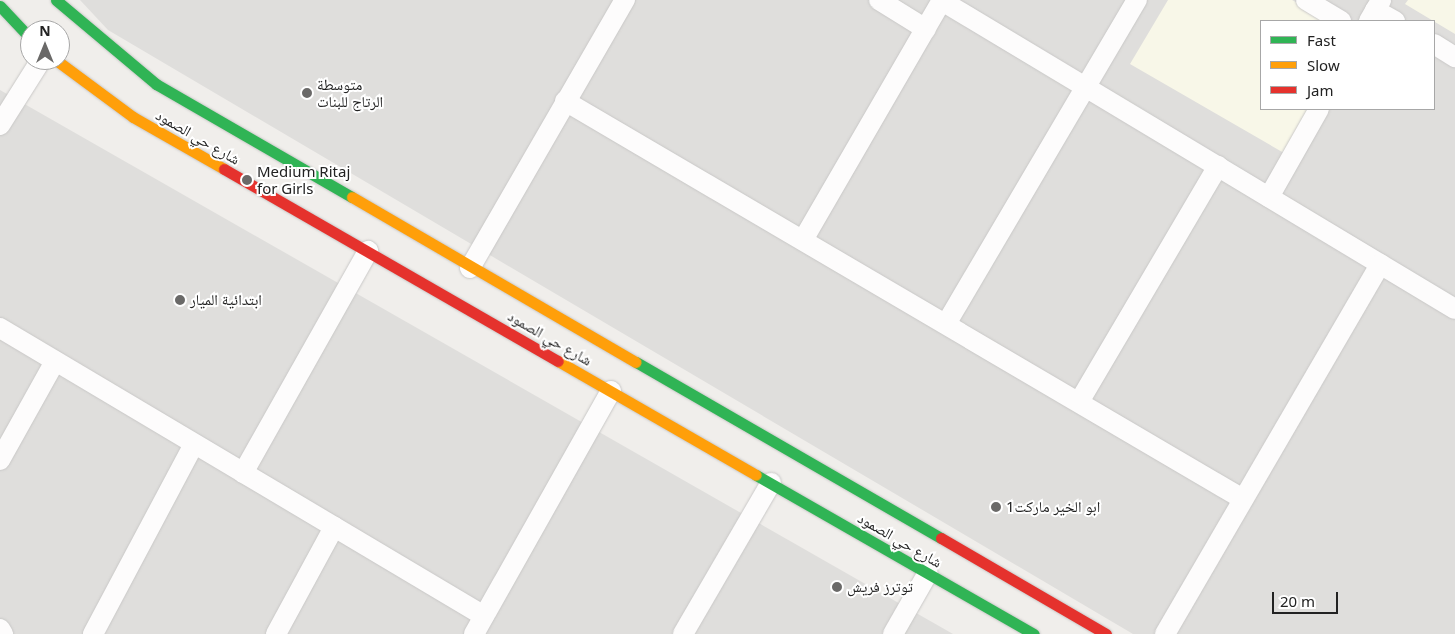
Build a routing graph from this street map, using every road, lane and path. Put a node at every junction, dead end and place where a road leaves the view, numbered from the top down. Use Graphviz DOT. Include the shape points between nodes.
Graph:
graph roads {
  1 [pos="56,0"];
  2 [pos="626,0"];
  3 [pos="879,0"];
  4 [pos="1136,0"];
  5 [pos="1306,0"];
  6 [pos="942,1"];
  7 [pos="0,6"];
  8 [pos="1375,10"];
  9 [pos="1339,20"];
  10 [pos="1393,20"];
  11 [pos="20,27"];
  12 [pos="926,29"];
  13 [pos="1435,45"];
  14 [pos="1455,57"];
  15 [pos="35,70"];
  16 [pos="70,70"];
  17 [pos="1086,87"];
  18 [pos="565,101"];
  19 [pos="1318,110"];
  20 [pos="0,125"];
  21 [pos="1218,166"];
  22 [pos="1269,197"];
  23 [pos="803,240"];
  24 [pos="368,251"];
  25 [pos="1380,264"];
  26 [pos="470,268"];
  27 [pos="500,285"];
  28 [pos="499,298"];
  29 [pos="491,309"];
  30 [pos="1455,309"];
  31 [pos="478,314"];
  32 [pos="554,316"];
  33 [pos="946,324"];
  34 [pos="0,328"];
  35 [pos="531,345"];
  36 [pos="56,361"];
  37 [pos="611,391"];
  38 [pos="1079,402"];
  39 [pos="194,444"];
  40 [pos="0,460"];
  41 [pos="243,473"];
  42 [pos="771,483"];
  43 [pos="1241,498"];
  44 [pos="334,527"];
  45 [pos="928,573"];
  46 [pos="484,616"];
  47 [pos="0,629"];
  48 [pos="3,634"];
  49 [pos="93,634"];
  50 [pos="276,634"];
  51 [pos="474,634"];
  52 [pos="683,634"];
  53 [pos="893,634"];
  54 [pos="1034,634"];
  55 [pos="1106,634"];
  56 [pos="1165,634"];
  1 -- 26 [label="street" via="156,84"];
  2 -- 18 [label="street"];
  3 -- 12 [label="street"];
  4 -- 17 [label="street"];
  5 -- 9 [label="street"];
  6 -- 12 [label="street"];
  6 -- 17 [label="street"];
  7 -- 11 [label="street"];
  8 -- 10 [label="street"];
  12 -- 23 [label="street"];
  13 -- 14 [label="street"];
  15 -- 20 [label="street"];
  16 -- 24 [label="street, شارع حي الصمود" via="133,117"];
  17 -- 21 [label="street"];
  17 -- 33 [label="street"];
  18 -- 23 [label="street"];
  18 -- 26 [label="street"];
  19 -- 22 [label="street"];
  21 -- 22 [label="street"];
  21 -- 38 [label="street"];
  22 -- 25 [label="street"];
  23 -- 33 [label="street"];
  24 -- 31 [label="street, شارع حي الصمود"];
  24 -- 41 [label="street"];
  25 -- 30 [label="street"];
  25 -- 43 [label="street"];
  26 -- 27 [label="street"];
  27 -- 28 [label="street"];
  27 -- 32 [label="street"];
  29 -- 31 [label="street"];
  31 -- 35 [label="street, شارع حي الصمود"];
  32 -- 35 [label="street" via="537,326"];
  32 -- 55 [label="street"];
  33 -- 38 [label="street"];
  34 -- 36 [label="street"];
  35 -- 37 [label="street, شارع حي الصمود"];
  36 -- 39 [label="street"];
  36 -- 40 [label="street"];
  37 -- 42 [label="street, شارع حي الصمود"];
  37 -- 46 [label="street"];
  38 -- 43 [label="street"];
  39 -- 41 [label="street"];
  39 -- 49 [label="street"];
  41 -- 44 [label="street"];
  42 -- 45 [label="street, شارع حي الصمود"];
  42 -- 52 [label="street"];
  43 -- 56 [label="street"];
  44 -- 46 [label="street"];
  44 -- 50 [label="street"];
  45 -- 53 [label="street"];
  45 -- 54 [label="street, شارع حي الصمود"];
  46 -- 51 [label="street"];
  47 -- 48 [label="street"];
}
